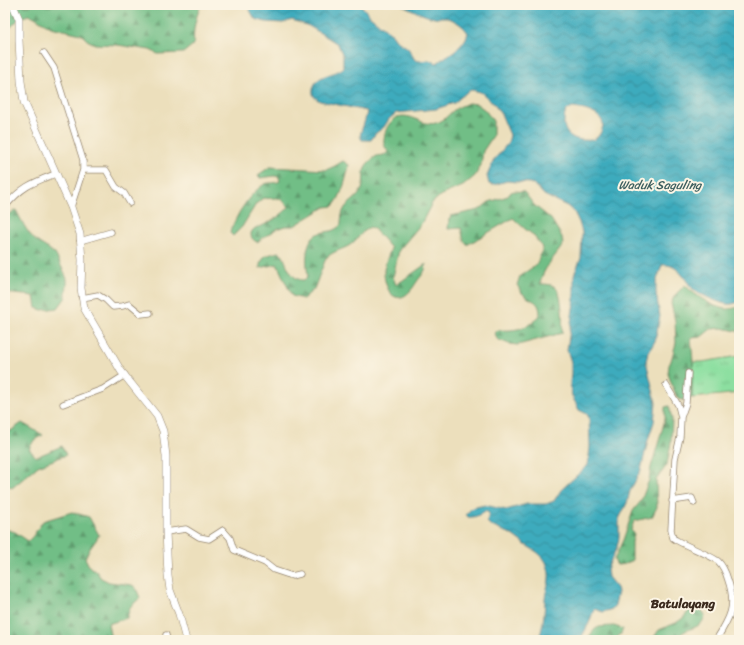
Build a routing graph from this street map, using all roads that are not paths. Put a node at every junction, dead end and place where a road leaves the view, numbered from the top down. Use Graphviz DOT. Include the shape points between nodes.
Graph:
graph roads {
  1 [pos="13,5"];
  2 [pos="44,53"];
  3 [pos="83,170"];
  4 [pos="55,174"];
  5 [pos="130,203"];
  6 [pos="5,207"];
  7 [pos="71,207"];
  8 [pos="111,232"];
  9 [pos="80,240"];
  10 [pos="82,298"];
  11 [pos="150,313"];
  12 [pos="688,373"];
  13 [pos="125,376"];
  14 [pos="666,385"];
  15 [pos="63,404"];
  16 [pos="681,417"];
  17 [pos="672,501"];
  18 [pos="694,503"];
  19 [pos="166,532"];
  20 [pos="300,574"];
  21 [pos="724,639"];
  22 [pos="186,640"];
  23 [pos="716,640"];
  1 -- 4 [label="main road" via="19,19 24,102"];
  2 -- 3 [label="street" via="54,68 83,160"];
  3 -- 5 [label="street" via="106,170"];
  3 -- 7 [label="street"];
  4 -- 6 [label="street" via="23,189"];
  4 -- 7 [label="main road"];
  7 -- 9 [label="main road"];
  8 -- 9 [label="street"];
  9 -- 10 [label="main road"];
  10 -- 11 [label="street" via="98,295 113,307 129,304 141,314"];
  10 -- 13 [label="main road" via="86,312"];
  12 -- 16 [label="street" via="686,403"];
  13 -- 15 [label="street" via="103,389"];
  13 -- 19 [label="main road" via="158,416 163,431 166,462"];
  14 -- 16 [label="street"];
  16 -- 17 [label="street"];
  17 -- 18 [label="street" via="692,498"];
  17 -- 23 [label="street" via="670,530 673,538 718,561 731,589 732,609 726,625"];
  19 -- 20 [label="street" via="186,530 209,539 223,530 230,538 234,550 264,562 274,570 292,576"];
  19 -- 22 [label="main road" via="170,590"];
  21 -- 23 [label="street"];
}
